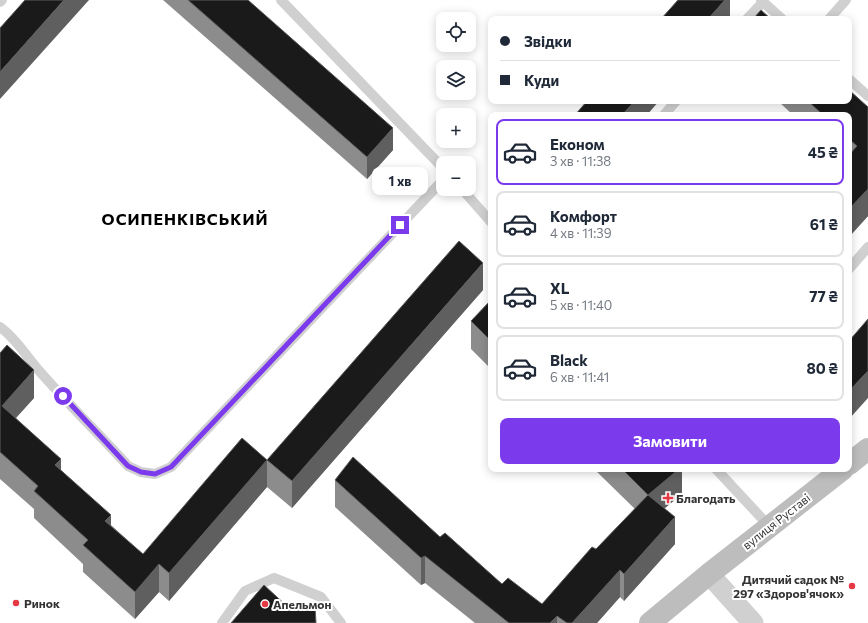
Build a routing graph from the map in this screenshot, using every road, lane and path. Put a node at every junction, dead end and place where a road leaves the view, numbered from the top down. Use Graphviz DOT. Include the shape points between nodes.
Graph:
graph roads {
  1 [pos="281,0"];
  2 [pos="846,0"];
  3 [pos="762,1"];
  4 [pos="750,16"];
  5 [pos="779,16"];
  6 [pos="832,16"];
  7 [pos="852,82"];
  8 [pos="868,96"];
  9 [pos="673,104"];
  10 [pos="667,112"];
  11 [pos="436,161"];
  12 [pos="436,187"];
  13 [pos="468,196"];
  14 [pos="488,219"];
  15 [pos="868,247"];
  16 [pos="852,265"];
  17 [pos="0,327"];
  18 [pos="868,450"];
  19 [pos="852,462"];
  20 [pos="719,472"];
  21 [pos="839,472"];
  22 [pos="770,526"];
  23 [pos="709,574"];
  24 [pos="222,623"];
  25 [pos="341,623"];
  26 [pos="650,623"];
  27 [pos="753,623"];
  1 -- 11 [label="lane"];
  2 -- 6 [label="lane"];
  3 -- 4 [label="lane"];
  3 -- 5 [label="lane"];
  7 -- 8 [label="lane"];
  9 -- 10 [label="lane"];
  12 -- 17 [label="lane" via="171,467 155,474 141,472 128,466"];
  13 -- 14 [label="lane"];
  15 -- 16 [label="lane"];
  18 -- 19 [label="street"];
  20 -- 22 [label="lane"];
  21 -- 22 [label="street, вулиця Руставі"];
  22 -- 23 [label="street, вулиця Руставі"];
  23 -- 26 [label="street, вулиця Руставі"];
  23 -- 27 [label="street"];
  24 -- 25 [label="lane" via="245,590 274,578 321,597"];
}
